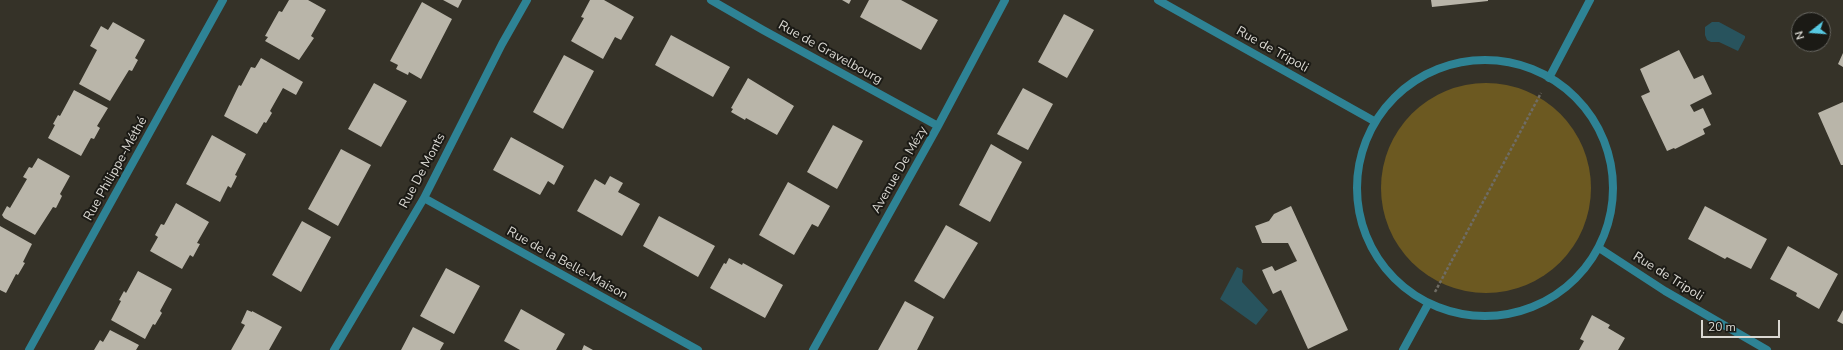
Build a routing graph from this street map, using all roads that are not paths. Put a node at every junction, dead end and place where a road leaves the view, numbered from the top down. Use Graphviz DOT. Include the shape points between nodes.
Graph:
graph roads {
  1 [pos="223,0"];
  2 [pos="527,0"];
  3 [pos="711,0"];
  4 [pos="1004,0"];
  5 [pos="1158,0"];
  6 [pos="1590,0"];
  7 [pos="1549,78"];
  8 [pos="1374,121"];
  9 [pos="938,126"];
  10 [pos="424,198"];
  11 [pos="1599,248"];
  12 [pos="1427,306"];
  13 [pos="29,350"];
  14 [pos="334,350"];
  15 [pos="698,350"];
  16 [pos="813,350"];
  17 [pos="1403,350"];
  18 [pos="1767,350"];
  1 -- 13 [label="street, Rue Philippe-Méthé"];
  2 -- 10 [label="street, Rue De Monts"];
  3 -- 9 [label="street, Rue de Gravelbourg"];
  4 -- 9 [label="street, Avenue De Mézy"];
  5 -- 8 [label="street, Rue de Tripoli"];
  6 -- 7 [label="street"];
  7 -- 8 [label="street" via="1509,61 1470,59 1432,69 1400,91"];
  7 -- 11 [label="street" via="1578,98 1601,131 1613,170 1612,210"];
  8 -- 12 [label="street" via="1359,160 1357,194 1368,241 1391,276"];
  9 -- 16 [label="street, Avenue De Mézy"];
  10 -- 14 [label="street, Rue De Monts"];
  10 -- 15 [label="street, Rue de la Belle-Maison"];
  11 -- 12 [label="street" via="1575,281 1542,304 1503,316 1462,315"];
  11 -- 18 [label="street, Rue de Tripoli" via="1665,291"];
  12 -- 17 [label="street"];
}
